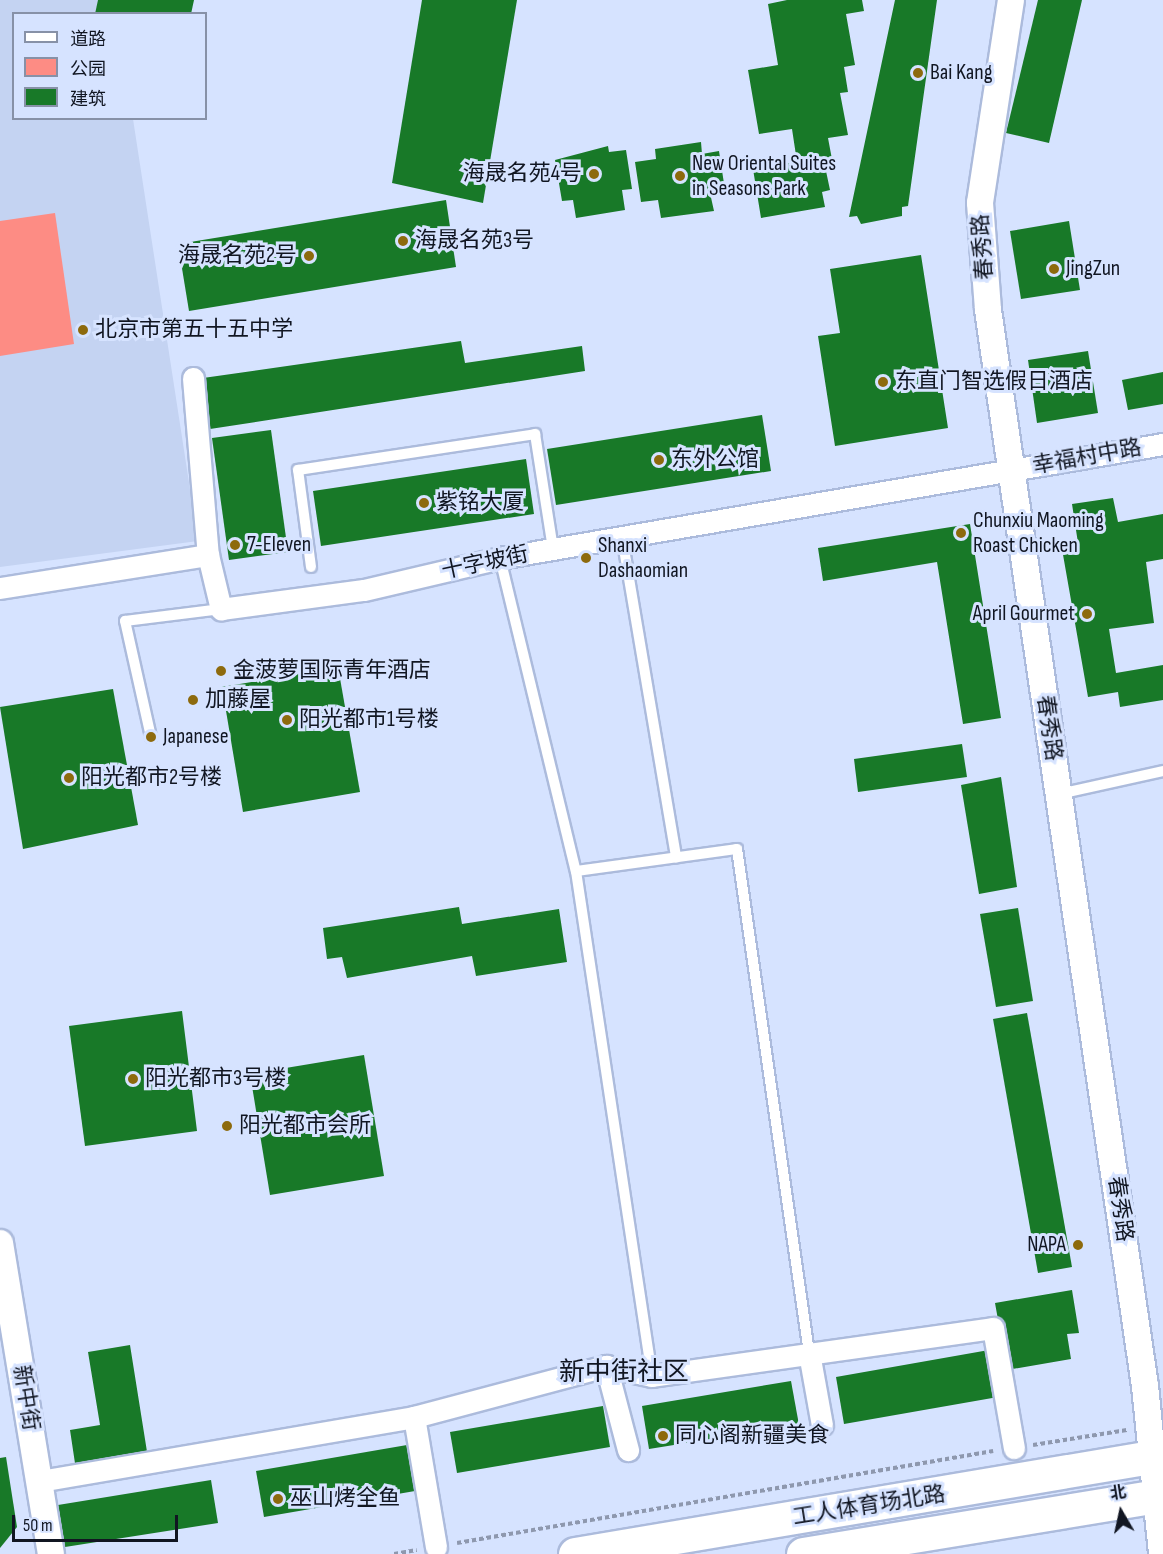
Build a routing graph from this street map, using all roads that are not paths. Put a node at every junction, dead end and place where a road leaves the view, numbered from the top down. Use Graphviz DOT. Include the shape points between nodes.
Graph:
graph roads {
  1 [pos="1011,0"];
  2 [pos="193,378"];
  3 [pos="1163,444"];
  4 [pos="1011,470"];
  5 [pos="622,537"];
  6 [pos="553,549"];
  7 [pos="208,555"];
  8 [pos="500,558"];
  9 [pos="311,567"];
  10 [pos="0,588"];
  11 [pos="220,609"];
  12 [pos="151,737"];
  13 [pos="1163,771"];
  14 [pos="1059,794"];
  15 [pos="676,857"];
  16 [pos="576,871"];
  17 [pos="0,1243"];
  18 [pos="809,1353"];
  19 [pos="606,1366"];
  20 [pos="652,1376"];
  21 [pos="414,1417"];
  22 [pos="822,1425"];
  23 [pos="1154,1446"];
  24 [pos="1014,1448"];
  25 [pos="628,1450"];
  26 [pos="40,1481"];
  27 [pos="1158,1496"];
  28 [pos="436,1547"];
  29 [pos="51,1554"];
  30 [pos="575,1554"];
  31 [pos="803,1554"];
  32 [pos="1162,1554"];
  1 -- 4 [label="street, 春秀路" via="980,203 988,310"];
  2 -- 7 [label="street"];
  3 -- 4 [label="street, 幸福村中路"];
  4 -- 5 [label="street, 十字坡街"];
  4 -- 14 [label="street, 春秀路"];
  5 -- 6 [label="street, 十字坡街"];
  5 -- 15 [label="lane"];
  6 -- 8 [label="street, 十字坡街"];
  6 -- 9 [label="lane" via="535,434 298,470"];
  7 -- 10 [label="street"];
  7 -- 11 [label="street"];
  8 -- 11 [label="street, 十字坡街" via="364,590"];
  8 -- 16 [label="lane"];
  11 -- 12 [label="lane" via="125,621"];
  13 -- 14 [label="lane"];
  14 -- 23 [label="street, 春秀路"];
  15 -- 16 [label="lane"];
  15 -- 18 [label="lane" via="737,849"];
  16 -- 20 [label="lane"];
  17 -- 26 [label="street, 新中街"];
  18 -- 20 [label="street"];
  18 -- 22 [label="street"];
  18 -- 24 [label="street" via="993,1328"];
  19 -- 20 [label="street"];
  19 -- 21 [label="street"];
  19 -- 25 [label="street"];
  21 -- 26 [label="street"];
  21 -- 28 [label="street"];
  23 -- 27 [label="street, 春秀路"];
  23 -- 30 [label="main road, 工人体育场北路"];
  26 -- 29 [label="street, 新中街"];
  27 -- 31 [label="main road, 工人体育场北路"];
  27 -- 32 [label="street, 春秀路"];
}
